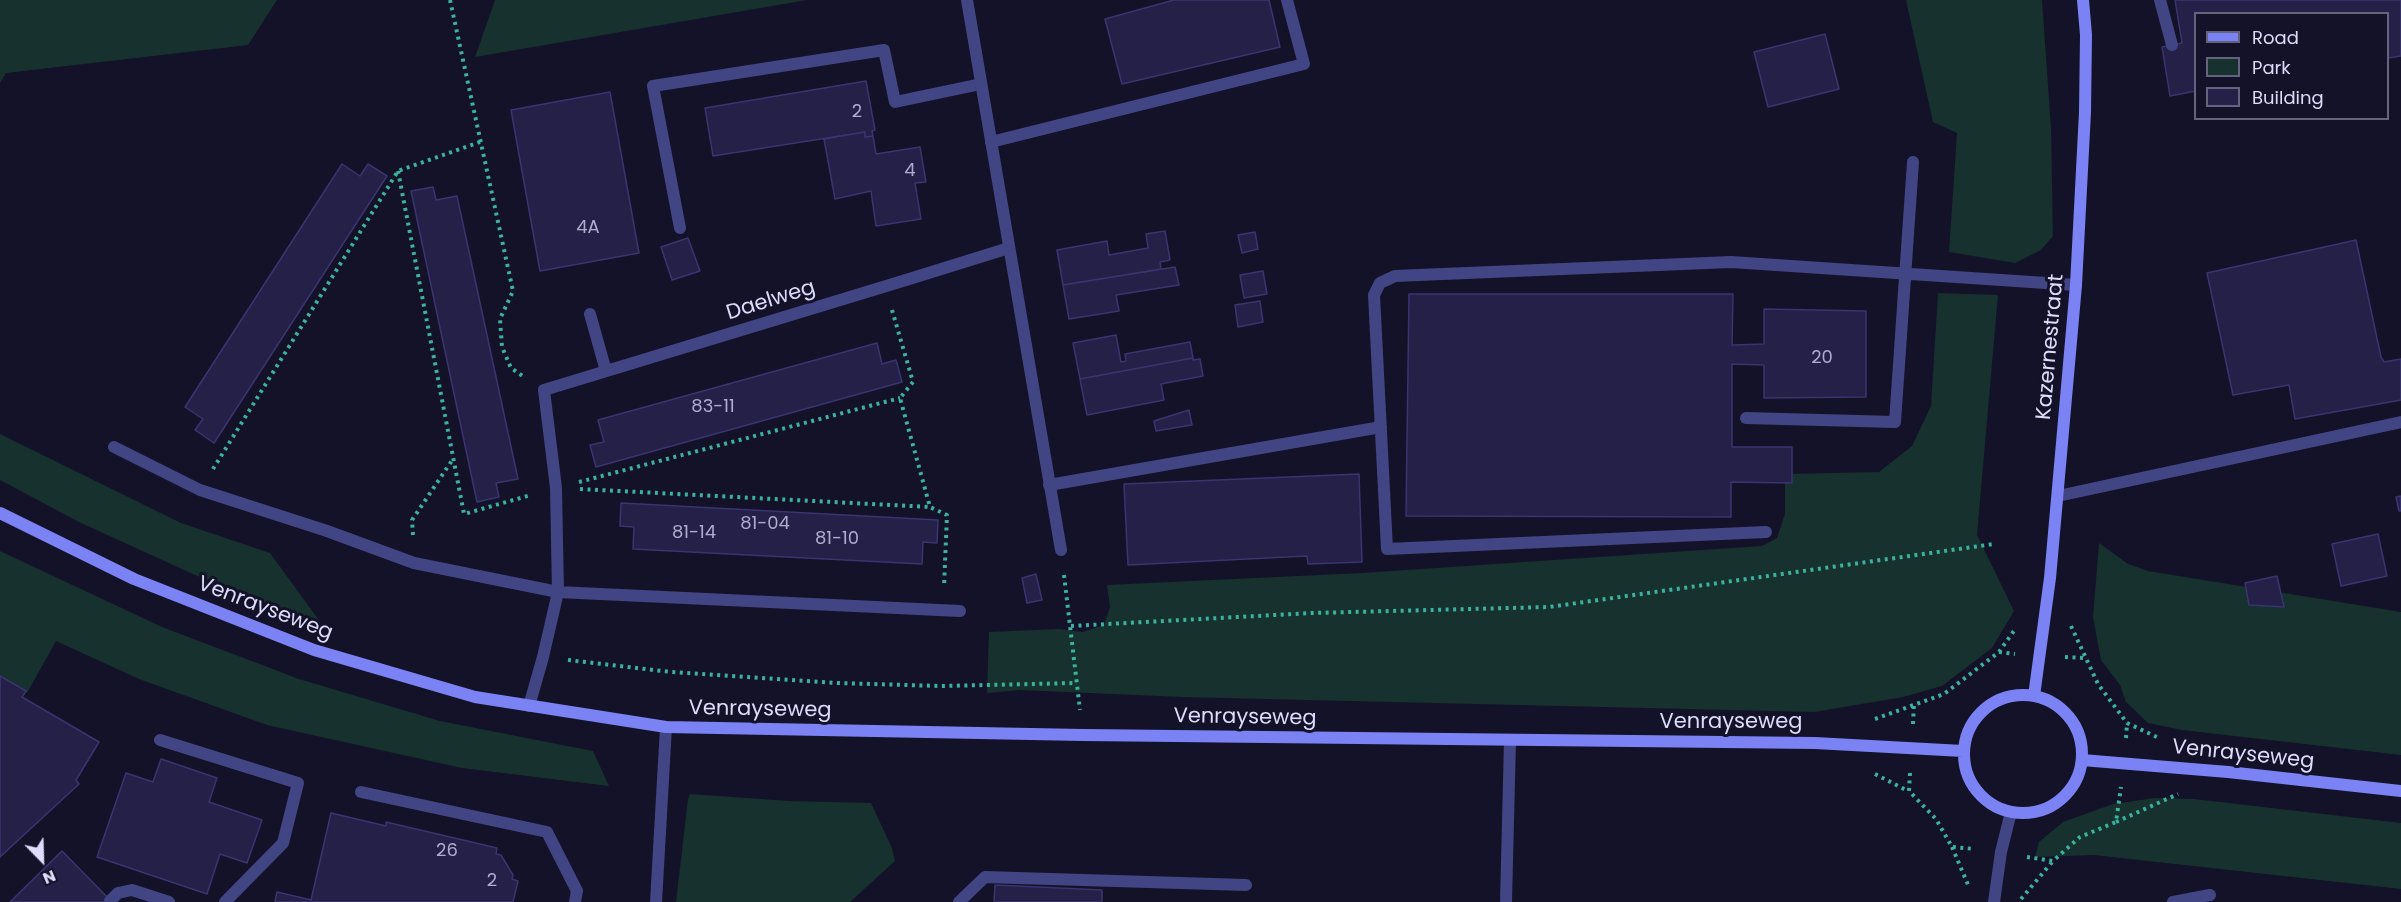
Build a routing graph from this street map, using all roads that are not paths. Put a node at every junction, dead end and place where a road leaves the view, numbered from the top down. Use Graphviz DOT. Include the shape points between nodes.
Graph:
graph roads {
  1 [pos="967,0"];
  2 [pos="1287,0"];
  3 [pos="2083,0"];
  4 [pos="2160,0"];
  5 [pos="2172,45"];
  6 [pos="981,84"];
  7 [pos="991,142"];
  8 [pos="1913,162"];
  9 [pos="680,228"];
  10 [pos="1009,248"];
  11 [pos="1905,272"];
  12 [pos="2076,285"];
  13 [pos="590,314"];
  14 [pos="606,371"];
  15 [pos="1746,418"];
  16 [pos="2401,422"];
  17 [pos="1381,428"];
  18 [pos="114,447"];
  19 [pos="1049,485"];
  20 [pos="2058,496"];
  21 [pos="0,513"];
  22 [pos="1766,532"];
  23 [pos="1061,550"];
  24 [pos="558,592"];
  25 [pos="960,611"];
  26 [pos="2034,696"];
  27 [pos="529,706"];
  28 [pos="666,727"];
  29 [pos="160,740"];
  30 [pos="1510,741"];
  31 [pos="1963,752"];
  32 [pos="2082,760"];
  33 [pos="2401,791"];
  34 [pos="361,792"];
  35 [pos="2011,812"];
  36 [pos="1246,885"];
  37 [pos="2210,895"];
  38 [pos="110,900"];
  39 [pos="169,902"];
  40 [pos="225,902"];
  41 [pos="575,902"];
  42 [pos="656,902"];
  43 [pos="959,902"];
  44 [pos="1506,902"];
  45 [pos="1995,902"];
  46 [pos="2173,902"];
  1 -- 6 [label="street"];
  2 -- 7 [label="street" via="1304,64"];
  3 -- 12 [label="street, Kazernestraat" via="2085,112"];
  4 -- 5 [label="street"];
  6 -- 7 [label="street"];
  6 -- 9 [label="street" via="895,102 884,50 653,86"];
  7 -- 10 [label="street"];
  8 -- 11 [label="street"];
  10 -- 14 [label="street, Daelweg"];
  10 -- 19 [label="street"];
  11 -- 12 [label="street"];
  11 -- 15 [label="street" via="1894,422"];
  11 -- 17 [label="street" via="1731,262 1395,276 1380,283 1374,295"];
  12 -- 20 [label="street, Kazernestraat"];
  13 -- 14 [label="street"];
  14 -- 24 [label="street, Daelweg" via="544,390 556,488"];
  16 -- 20 [label="street"];
  17 -- 19 [label="street"];
  17 -- 22 [label="street" via="1387,549"];
  18 -- 24 [label="street" via="200,490 414,563"];
  19 -- 23 [label="street"];
  20 -- 26 [label="street, Kazernestraat"];
  21 -- 27 [label="street, Venrayseweg" via="134,579 314,650 475,697"];
  24 -- 25 [label="street"];
  24 -- 27 [label="street"];
  26 -- 31 [label="street" via="2017,695 1986,708 1966,735"];
  26 -- 32 [label="street" via="2064,712 2075,726"];
  27 -- 28 [label="street, Venrayseweg"];
  28 -- 30 [label="street, Venrayseweg"];
  28 -- 42 [label="street"];
  29 -- 40 [label="street" via="298,783 283,843"];
  30 -- 31 [label="street, Venrayseweg" via="1815,743"];
  30 -- 44 [label="street"];
  31 -- 35 [label="street" via="1966,773 1976,791 1992,805"];
  32 -- 33 [label="street, Venrayseweg"];
  32 -- 35 [label="street" via="2065,795 2050,807 2031,813"];
  34 -- 41 [label="street" via="547,832 577,891"];
  35 -- 45 [label="street"];
  36 -- 43 [label="street" via="985,878"];
  37 -- 46 [label="street"];
  38 -- 39 [label="street" via="118,893 132,890"];
}
